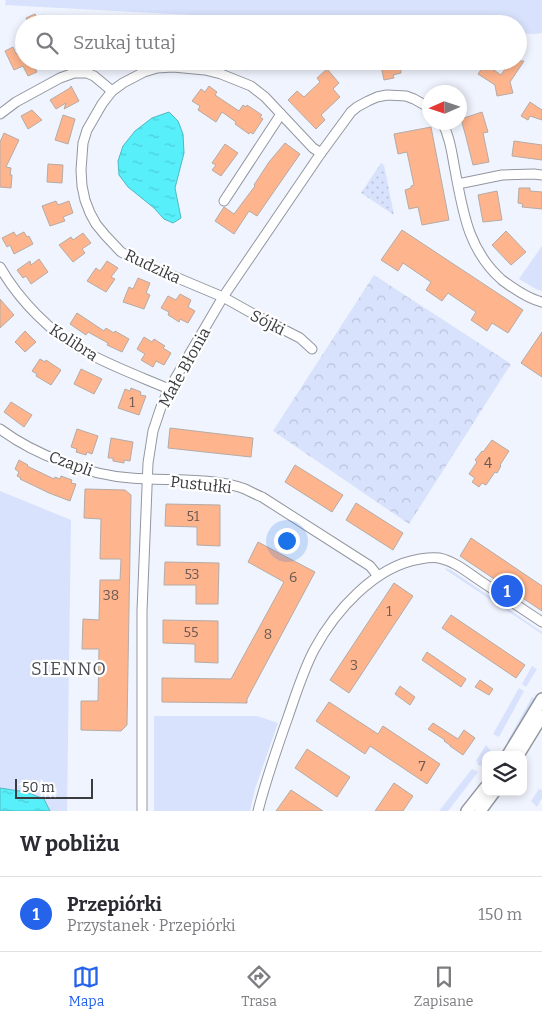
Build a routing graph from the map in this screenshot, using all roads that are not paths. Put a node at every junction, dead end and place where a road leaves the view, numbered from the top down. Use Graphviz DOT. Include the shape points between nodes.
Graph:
graph roads {
  1 [pos="150,70"];
  2 [pos="205,70"];
  3 [pos="112,92"];
  4 [pos="422,104"];
  5 [pos="0,114"];
  6 [pos="281,114"];
  7 [pos="446,130"];
  8 [pos="321,153"];
  9 [pos="542,175"];
  10 [pos="458,184"];
  11 [pos="224,202"];
  12 [pos="0,268"];
  13 [pos="223,297"];
  14 [pos="542,302"];
  15 [pos="312,349"];
  16 [pos="169,389"];
  17 [pos="0,429"];
  18 [pos="148,479"];
  19 [pos="378,576"];
  20 [pos="542,622"];
  21 [pos="542,698"];
  22 [pos="542,716"];
  23 [pos="510,751"];
  24 [pos="520,751"];
  25 [pos="482,792"];
  26 [pos="491,796"];
  27 [pos="142,811"];
  28 [pos="258,811"];
  29 [pos="467,811"];
  30 [pos="480,811"];
  1 -- 3 [label="street, Rudzika"];
  2 -- 6 [label="street, Rudzika" via="251,86"];
  3 -- 5 [label="street" via="87,72 74,73 16,102"];
  3 -- 13 [label="street, Rudzika" via="92,119 81,156 85,200 96,224 121,252"];
  4 -- 8 [label="street, Małe Błonia" via="396,95 368,100 347,116"];
  6 -- 8 [label="street, Rudzika"];
  6 -- 11 [label="street"];
  7 -- 10 [label="street"];
  8 -- 13 [label="street, Małe Błonia"];
  9 -- 10 [label="street" via="502,175"];
  10 -- 14 [label="street" via="467,226 489,267 504,282"];
  12 -- 16 [label="street, Kolibra" via="38,316 66,340 111,365"];
  13 -- 15 [label="street, Sójki" via="300,338"];
  13 -- 16 [label="street, Małe Błonia"];
  16 -- 18 [label="street, Małe Błonia" via="153,431"];
  17 -- 18 [label="street, Czapli" via="34,450 86,470"];
  18 -- 19 [label="street, Pustułki" via="214,483 237,487 262,497 370,566"];
  18 -- 27 [label="street, Małe Błonia" via="142,611"];
  19 -- 20 [label="street" via="406,562 442,559"];
  19 -- 28 [label="street" via="342,610 314,650 297,690"];
  21 -- 23 [label="street"];
  22 -- 24 [label="street"];
  25 -- 29 [label="street"];
  26 -- 30 [label="street"];
}
